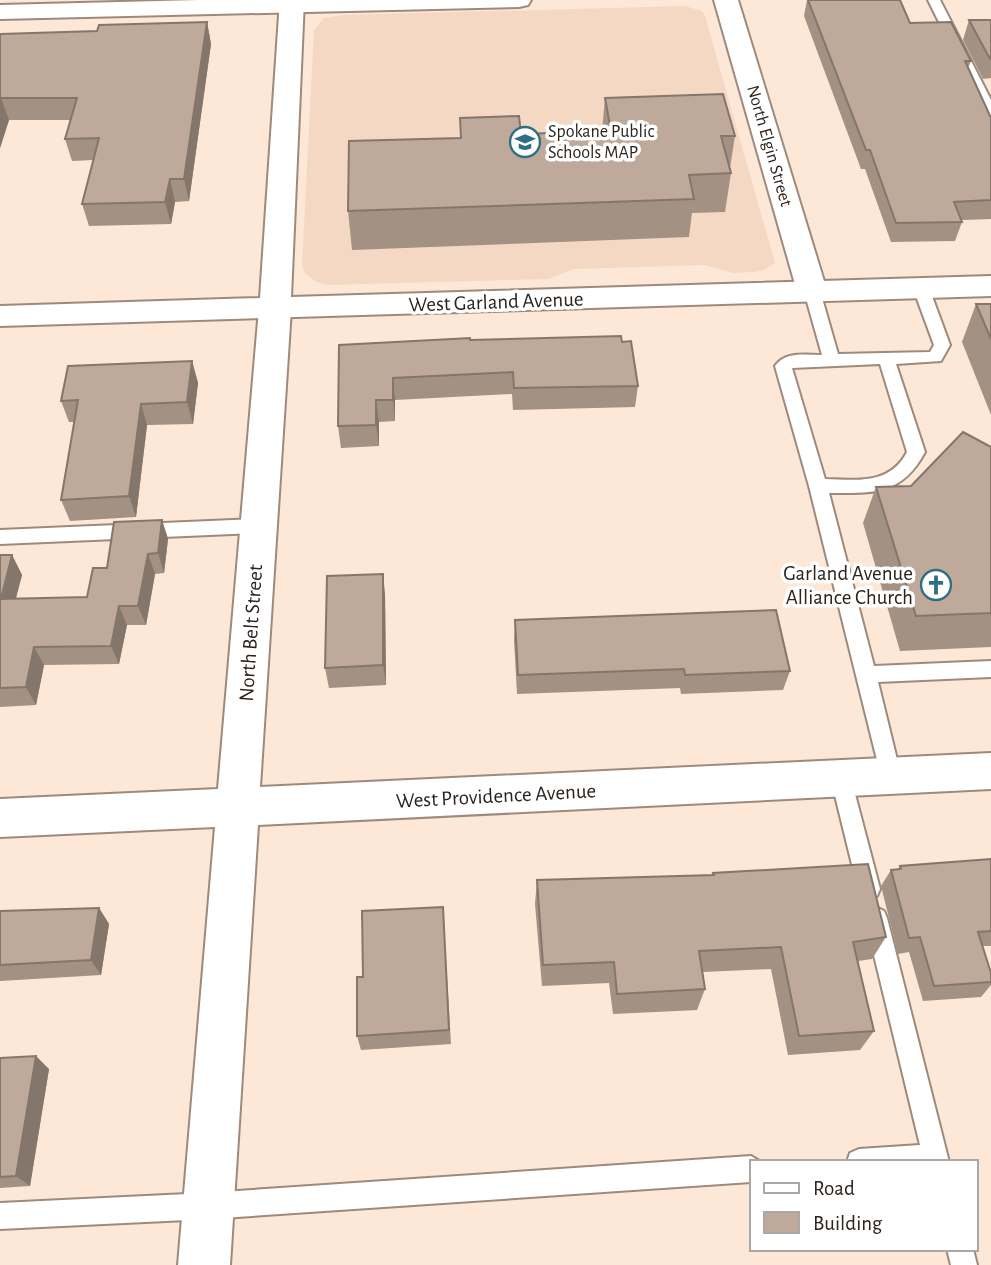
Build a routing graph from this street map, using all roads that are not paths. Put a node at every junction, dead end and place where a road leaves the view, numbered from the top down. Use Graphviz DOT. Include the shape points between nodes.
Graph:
graph roads {
  1 [pos="511,0"];
  2 [pos="519,0"];
  3 [pos="726,0"];
  4 [pos="934,0"];
  5 [pos="292,3"];
  6 [pos="0,12"];
  7 [pos="991,113"];
  8 [pos="991,286"];
  9 [pos="921,288"];
  10 [pos="812,291"];
  11 [pos="275,309"];
  12 [pos="0,316"];
  13 [pos="886,359"];
  14 [pos="832,360"];
  15 [pos="818,486"];
  16 [pos="258,526"];
  17 [pos="0,537"];
  18 [pos="991,669"];
  19 [pos="866,674"];
  20 [pos="991,771"];
  21 [pos="891,776"];
  22 [pos="841,779"];
  23 [pos="239,808"];
  24 [pos="0,818"];
  25 [pos="937,1159"];
  26 [pos="911,1160"];
  27 [pos="750,1169"];
  28 [pos="208,1206"];
  29 [pos="0,1216"];
  30 [pos="204,1265"];
  1 -- 2 [label="street"];
  1 -- 5 [label="street"];
  3 -- 10 [label="street, North Elgin Street"];
  4 -- 7 [label="lane"];
  5 -- 6 [label="street"];
  5 -- 11 [label="street, North Belt Street"];
  8 -- 9 [label="street, West Garland Avenue"];
  9 -- 10 [label="street, West Garland Avenue"];
  9 -- 13 [label="lane" via="942,345 935,357"];
  10 -- 11 [label="street, West Garland Avenue"];
  10 -- 14 [label="lane"];
  11 -- 12 [label="street, West Garland Avenue"];
  11 -- 16 [label="street, North Belt Street"];
  13 -- 14 [label="lane"];
  13 -- 15 [label="lane" via="916,452 913,461 885,485"];
  14 -- 15 [label="lane" via="789,361 783,366"];
  15 -- 19 [label="lane"];
  16 -- 17 [label="lane"];
  16 -- 23 [label="street, North Belt Street"];
  18 -- 19 [label="lane"];
  19 -- 21 [label="lane"];
  20 -- 21 [label="street, West Providence Avenue"];
  21 -- 22 [label="street, West Providence Avenue"];
  22 -- 23 [label="street, West Providence Avenue"];
  22 -- 25 [label="lane"];
  23 -- 24 [label="street, West Providence Avenue"];
  23 -- 28 [label="street, North Belt Street"];
  25 -- 26 [label="lane"];
  27 -- 28 [label="lane"];
  28 -- 29 [label="lane"];
  28 -- 30 [label="street, North Belt Street"];
}
